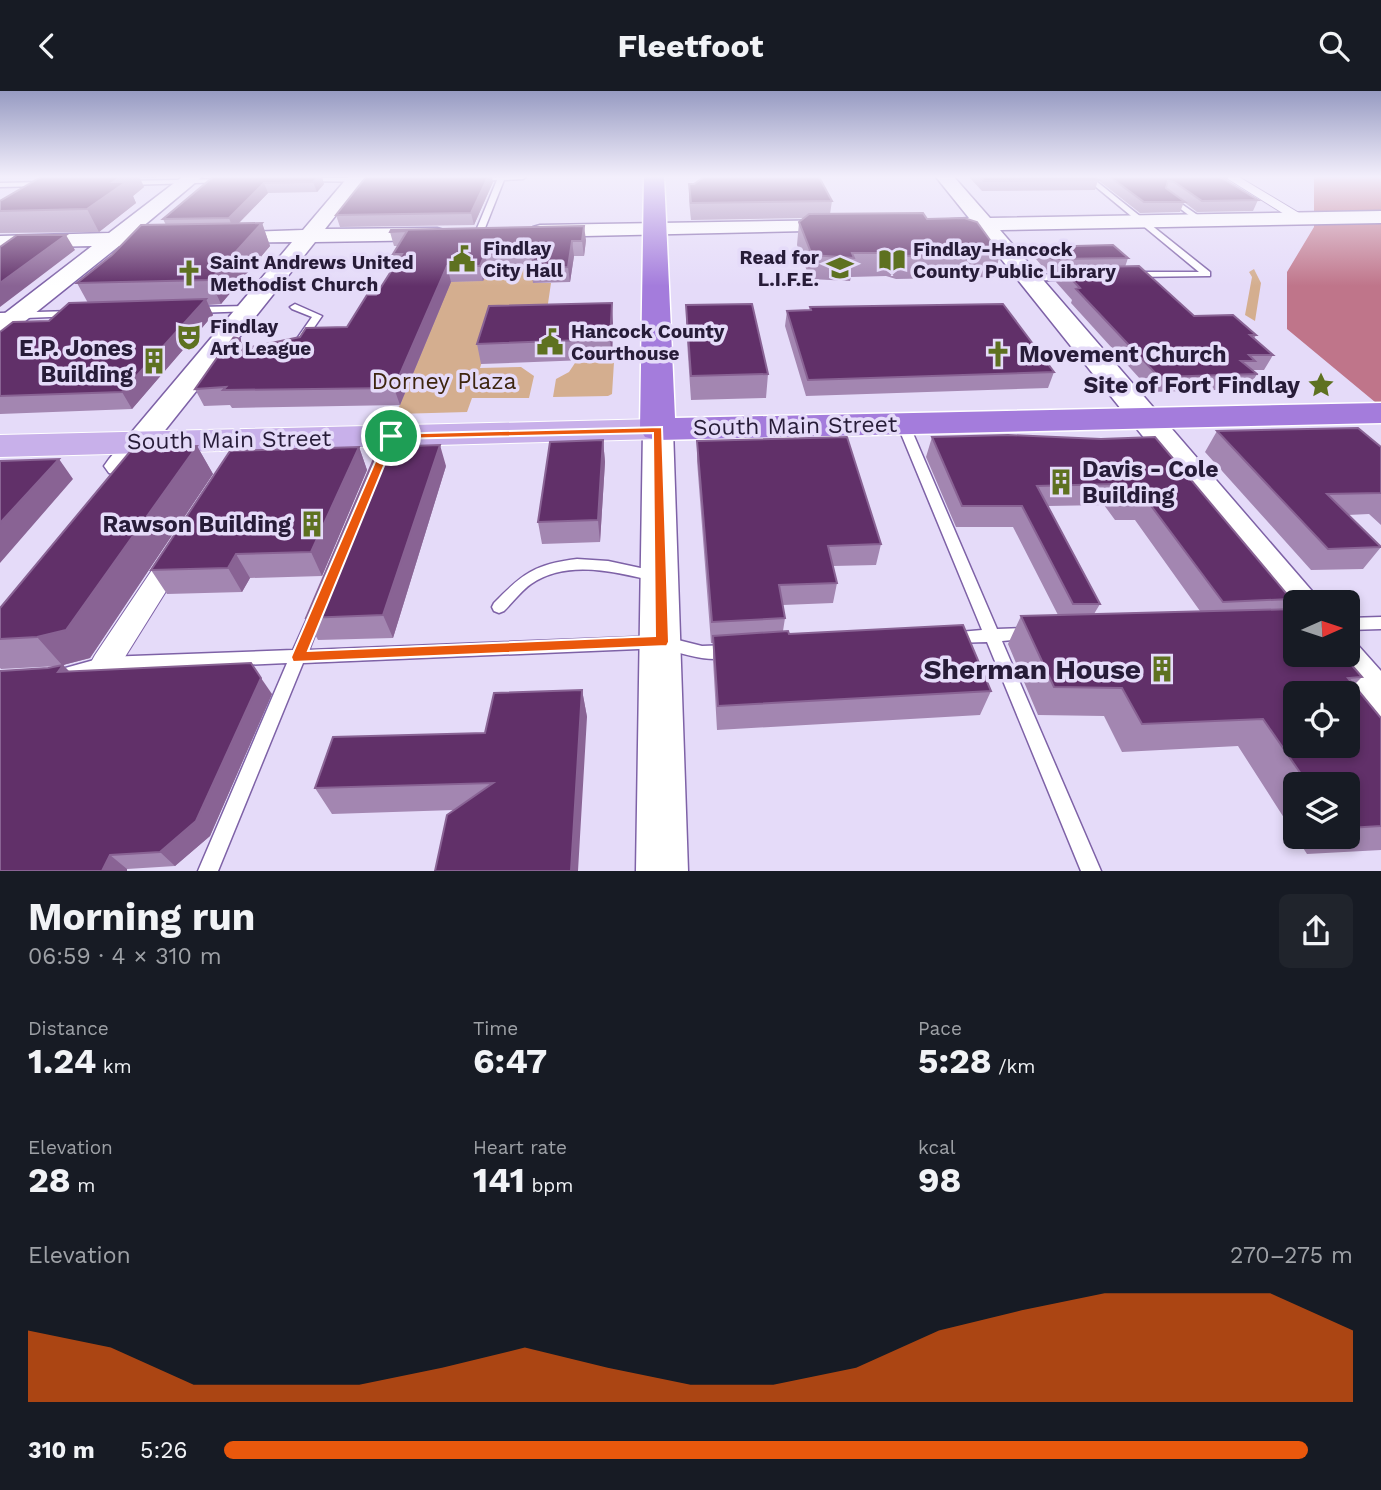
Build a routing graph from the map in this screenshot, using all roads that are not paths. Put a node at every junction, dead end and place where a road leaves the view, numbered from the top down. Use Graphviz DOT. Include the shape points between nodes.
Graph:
graph roads {
  1 [pos="146,213"];
  2 [pos="327,213"];
  3 [pos="487,213"];
  4 [pos="654,213"];
  5 [pos="976,213"];
  6 [pos="1132,213"];
  7 [pos="1191,213"];
  8 [pos="1293,213"];
  9 [pos="1381,217"];
  10 [pos="1302,219"];
  11 [pos="1202,221"];
  12 [pos="1143,222"];
  13 [pos="985,224"];
  14 [pos="912,225"];
  15 [pos="869,226"];
  16 [pos="654,230"];
  17 [pos="479,233"];
  18 [pos="308,236"];
  19 [pos="114,239"];
  20 [pos="0,241"];
  21 [pos="1124,276"];
  22 [pos="1083,277"];
  23 [pos="1029,278"];
  24 [pos="295,307"];
  25 [pos="249,309"];
  26 [pos="181,311"];
  27 [pos="83,313"];
  28 [pos="6,320"];
  29 [pos="292,348"];
  30 [pos="1373,413"];
  31 [pos="1145,419"];
  32 [pos="903,424"];
  33 [pos="658,429"];
  34 [pos="141,443"];
  35 [pos="0,446"];
  36 [pos="98,491"];
  37 [pos="185,540"];
  38 [pos="661,578"];
  39 [pos="1288,590"];
  40 [pos="323,596"];
  41 [pos="499,607"];
  42 [pos="1381,623"];
  43 [pos="1360,624"];
  44 [pos="991,634"];
  45 [pos="1046,634"];
  46 [pos="936,638"];
  47 [pos="662,642"];
  48 [pos="743,650"];
  49 [pos="298,657"];
  50 [pos="105,664"];
  51 [pos="1351,667"];
  52 [pos="51,676"];
  53 [pos="1381,702"];
  54 [pos="208,870"];
  55 [pos="663,870"];
  56 [pos="1091,870"];
  1 -- 19 [label="street"];
  2 -- 18 [label="street"];
  3 -- 17 [label="lane"];
  4 -- 16 [label="highway"];
  5 -- 13 [label="street"];
  6 -- 12 [label="lane"];
  7 -- 11 [label="lane"];
  8 -- 10 [label="street"];
  9 -- 10 [label="street"];
  10 -- 11 [label="street"];
  11 -- 12 [label="street"];
  12 -- 13 [label="street"];
  12 -- 21 [label="lane" via="1207,274"];
  13 -- 14 [label="street"];
  13 -- 23 [label="street"];
  15 -- 16 [label="street"];
  16 -- 17 [label="street"];
  16 -- 33 [label="highway"];
  17 -- 18 [label="street"];
  18 -- 19 [label="street"];
  18 -- 25 [label="street"];
  19 -- 20 [label="street"];
  19 -- 28 [label="street"];
  22 -- 23 [label="lane"];
  23 -- 31 [label="street"];
  24 -- 29 [label="lane" via="317,316"];
  25 -- 26 [label="lane"];
  25 -- 34 [label="street" via="210,369"];
  27 -- 28 [label="lane"];
  30 -- 31 [label="highway, South Main Street"];
  31 -- 32 [label="highway, South Main Street"];
  31 -- 39 [label="street"];
  32 -- 33 [label="highway, South Main Street"];
  32 -- 44 [label="lane"];
  33 -- 34 [label="main road, South Main Street" via="387,445"];
  33 -- 38 [label="street"];
  34 -- 35 [label="main road, South Main Street"];
  34 -- 36 [label="street"];
  37 -- 50 [label="street"];
  38 -- 41 [label="lane" via="605,564 559,565 529,578"];
  38 -- 47 [label="street"];
  40 -- 49 [label="lane"];
  42 -- 43 [label="lane"];
  44 -- 45 [label="lane"];
  44 -- 46 [label="lane"];
  44 -- 56 [label="lane"];
  47 -- 48 [label="lane" via="702,652"];
  47 -- 49 [label="lane"];
  47 -- 55 [label="street"];
  49 -- 50 [label="lane"];
  49 -- 54 [label="lane"];
  50 -- 52 [label="lane"];
  51 -- 53 [label="street"];
}
